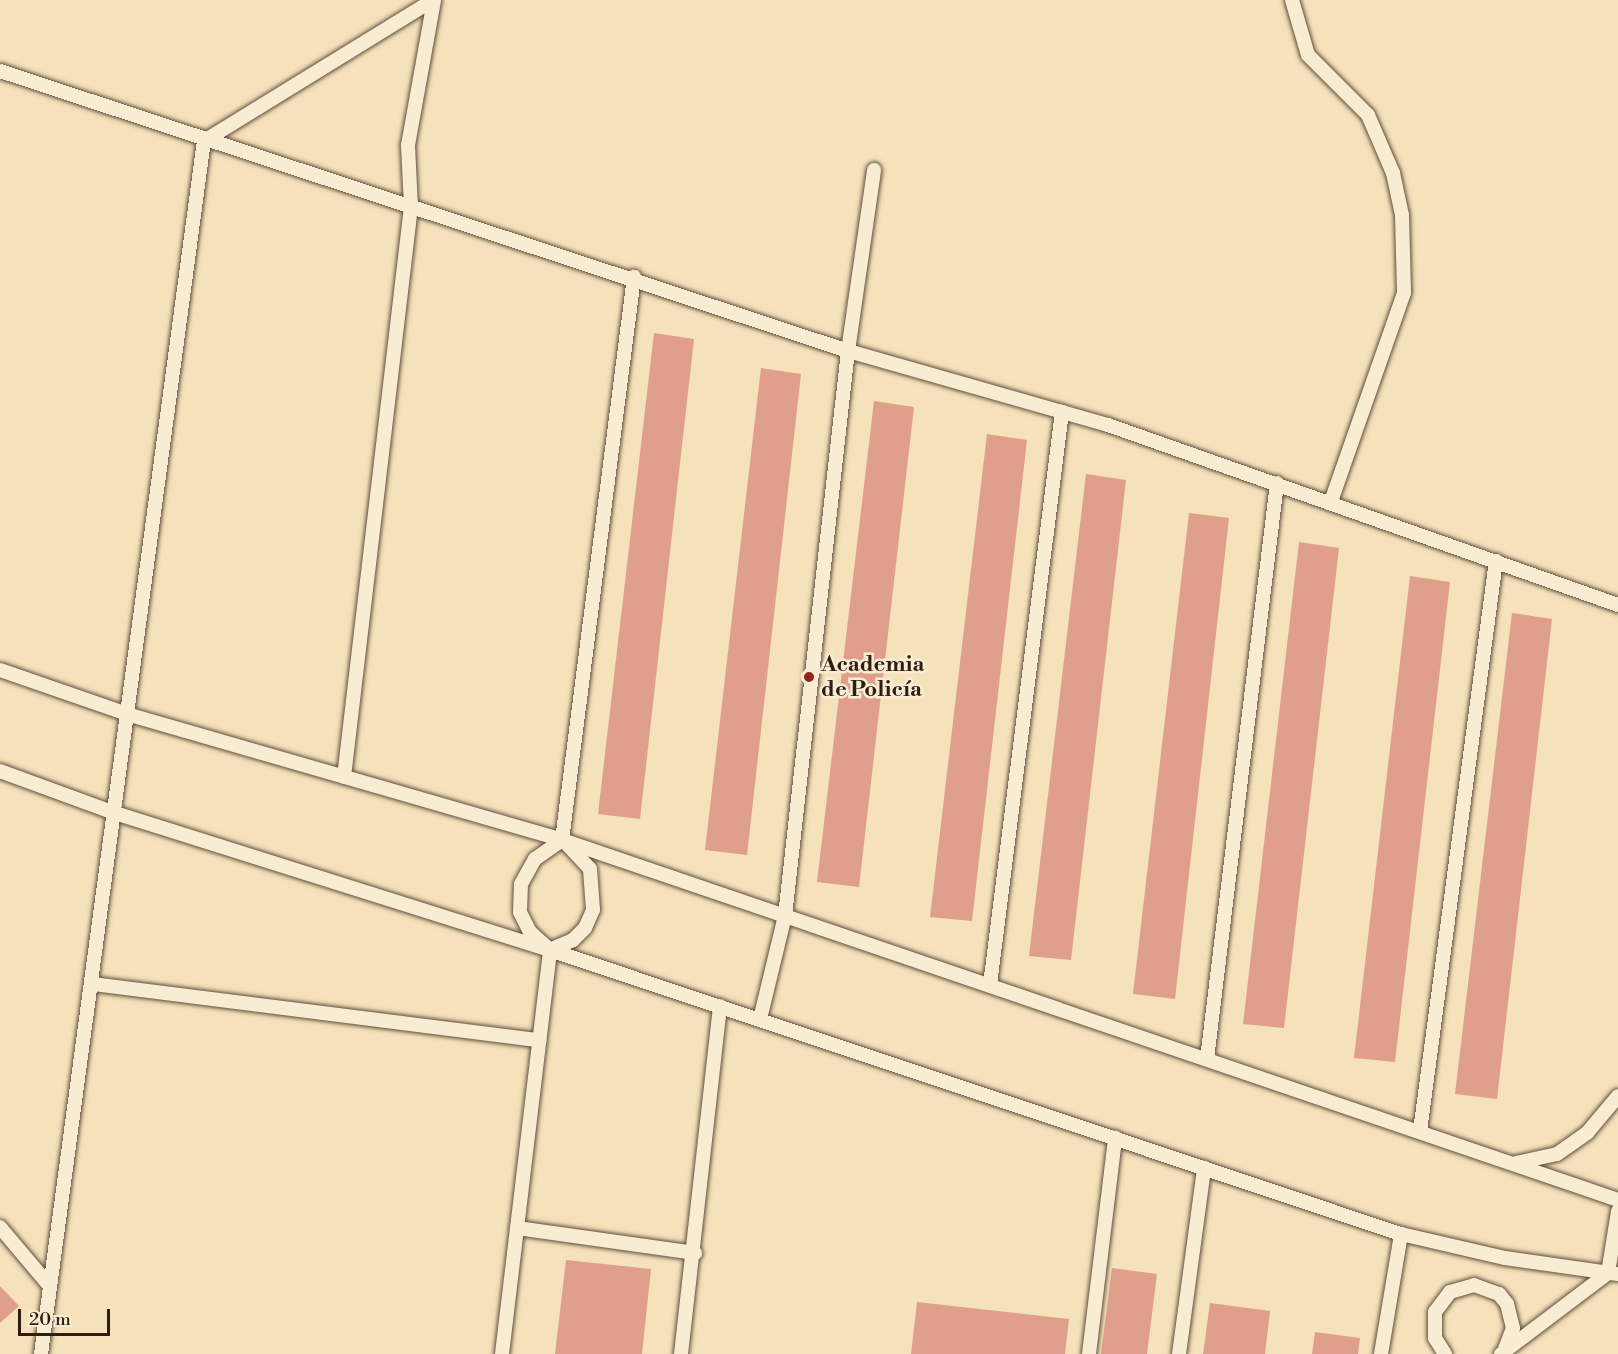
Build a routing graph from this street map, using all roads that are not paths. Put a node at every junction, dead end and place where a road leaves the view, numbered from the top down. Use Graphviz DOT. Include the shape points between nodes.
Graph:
graph roads {
  1 [pos="434,0"];
  2 [pos="1292,0"];
  3 [pos="0,72"];
  4 [pos="204,141"];
  5 [pos="874,170"];
  6 [pos="411,207"];
  7 [pos="633,277"];
  8 [pos="848,351"];
  9 [pos="1062,412"];
  10 [pos="1277,483"];
  11 [pos="1331,502"];
  12 [pos="1496,561"];
  13 [pos="1618,605"];
  14 [pos="0,670"];
  15 [pos="130,716"];
  16 [pos="0,771"];
  17 [pos="344,777"];
  18 [pos="115,813"];
  19 [pos="562,840"];
  20 [pos="785,915"];
  21 [pos="550,950"];
  22 [pos="93,984"];
  23 [pos="990,985"];
  24 [pos="720,1006"];
  25 [pos="760,1019"];
  26 [pos="539,1040"];
  27 [pos="1207,1059"];
  28 [pos="1618,1096"];
  29 [pos="1420,1131"];
  30 [pos="1115,1138"];
  31 [pos="1514,1163"];
  32 [pos="1204,1168"];
  33 [pos="1618,1200"];
  34 [pos="1618,1211"];
  35 [pos="0,1227"];
  36 [pos="517,1228"];
  37 [pos="1401,1234"];
  38 [pos="695,1253"];
  39 [pos="1613,1274"];
  40 [pos="48,1284"];
  41 [pos="41,1354"];
  42 [pos="502,1354"];
  43 [pos="681,1354"];
  44 [pos="1089,1354"];
  45 [pos="1179,1354"];
  46 [pos="1381,1354"];
  47 [pos="1445,1354"];
  48 [pos="1500,1354"];
  1 -- 4 [label="lane"];
  1 -- 6 [label="lane" via="408,145"];
  2 -- 11 [label="lane" via="1308,55 1368,115 1393,173 1402,215 1404,293"];
  3 -- 4 [label="lane"];
  4 -- 6 [label="lane"];
  4 -- 15 [label="lane"];
  5 -- 8 [label="lane"];
  6 -- 7 [label="lane"];
  6 -- 17 [label="lane"];
  7 -- 8 [label="lane"];
  7 -- 19 [label="lane"];
  8 -- 9 [label="lane"];
  8 -- 20 [label="lane"];
  9 -- 10 [label="lane"];
  9 -- 23 [label="lane"];
  10 -- 11 [label="lane"];
  10 -- 27 [label="lane"];
  11 -- 12 [label="lane"];
  12 -- 13 [label="lane"];
  12 -- 29 [label="lane"];
  14 -- 15 [label="lane"];
  15 -- 17 [label="lane"];
  15 -- 18 [label="lane"];
  16 -- 18 [label="lane"];
  17 -- 19 [label="lane"];
  18 -- 21 [label="lane"];
  18 -- 22 [label="lane"];
  19 -- 20 [label="lane"];
  19 -- 21 [label="lane" via="535,859 521,884 520,912 530,932"];
  19 -- 21 [label="lane" via="590,869 593,910 573,940"];
  20 -- 23 [label="lane"];
  20 -- 25 [label="lane"];
  21 -- 24 [label="lane"];
  21 -- 26 [label="lane"];
  22 -- 26 [label="lane"];
  22 -- 40 [label="lane"];
  23 -- 27 [label="lane"];
  24 -- 25 [label="lane"];
  24 -- 38 [label="lane"];
  25 -- 30 [label="lane"];
  26 -- 36 [label="lane"];
  27 -- 29 [label="lane"];
  28 -- 31 [label="lane" via="1587,1133 1557,1154"];
  29 -- 31 [label="lane"];
  30 -- 32 [label="lane"];
  30 -- 44 [label="lane"];
  31 -- 33 [label="lane"];
  32 -- 37 [label="lane"];
  32 -- 45 [label="lane"];
  34 -- 39 [label="lane"];
  35 -- 40 [label="lane"];
  36 -- 38 [label="lane"];
  36 -- 42 [label="lane"];
  37 -- 39 [label="lane" via="1505,1258"];
  37 -- 46 [label="lane"];
  38 -- 43 [label="lane"];
  39 -- 48 [label="lane"];
  40 -- 41 [label="lane"];
  47 -- 48 [label="lane" via="1435,1338 1435,1312 1450,1292 1474,1285 1499,1294 1512,1316 1510,1340"];
}
